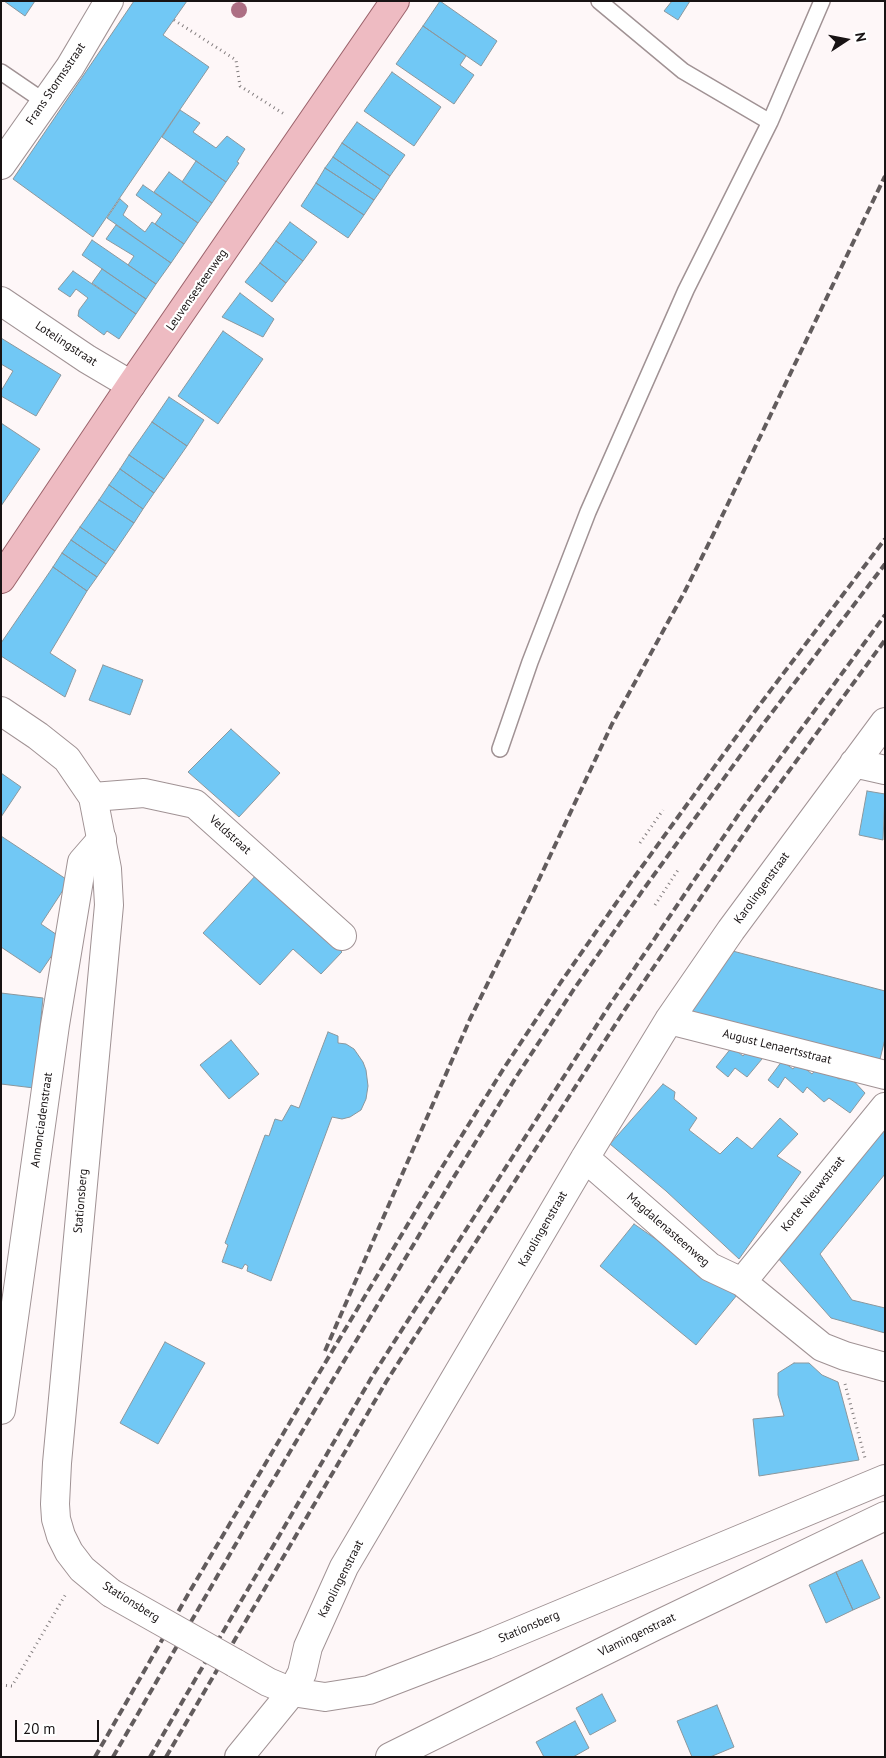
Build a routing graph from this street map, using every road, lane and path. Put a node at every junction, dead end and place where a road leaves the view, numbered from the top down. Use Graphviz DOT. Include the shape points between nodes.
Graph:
graph roads {
  1 [pos="109,1"];
  2 [pos="395,1"];
  3 [pos="599,1"];
  4 [pos="822,1"];
  5 [pos="174,20"];
  6 [pos="1,72"];
  7 [pos="45,102"];
  8 [pos="285,115"];
  9 [pos="770,122"];
  10 [pos="1,165"];
  11 [pos="1,301"];
  12 [pos="131,385"];
  13 [pos="1,579"];
  14 [pos="1,710"];
  15 [pos="885,722"];
  16 [pos="500,749"];
  17 [pos="854,763"];
  18 [pos="885,770"];
  19 [pos="93,797"];
  20 [pos="664,810"];
  21 [pos="102,839"];
  22 [pos="640,843"];
  23 [pos="678,870"];
  24 [pos="655,905"];
  25 [pos="342,936"];
  26 [pos="669,1020"];
  27 [pos="885,1075"];
  28 [pos="885,1107"];
  29 [pos="585,1158"];
  30 [pos="742,1282"];
  31 [pos="845,1356"];
  32 [pos="885,1367"];
  33 [pos="1,1410"];
  34 [pos="878,1482"];
  35 [pos="885,1516"];
  36 [pos="67,1592"];
  37 [pos="1,1685"];
  38 [pos="292,1692"];
  39 [pos="239,1757"];
  40 [pos="390,1757"];
  1 -- 7 [label="street, Frans Stormsstraat"];
  2 -- 12 [label="main road, Leuvensesteenweg"];
  3 -- 9 [label="lane" via="682,71"];
  4 -- 9 [label="lane"];
  5 -- 8 [label="path" via="236,60 240,86"];
  6 -- 7 [label="lane"];
  7 -- 10 [label="street, Frans Stormsstraat"];
  9 -- 16 [label="lane" via="686,290 588,512"];
  11 -- 12 [label="street, Lotelingstraat"];
  12 -- 13 [label="main road, Leuvensesteenweg"];
  14 -- 19 [label="street, Stationsberg" via="67,759"];
  15 -- 17 [label="street, Karolingenstraat"];
  17 -- 18 [label="street"];
  17 -- 26 [label="street, Karolingenstraat"];
  19 -- 21 [label="street, Stationsberg"];
  19 -- 25 [label="street, Veldstraat" via="144,793 195,804"];
  20 -- 22 [label="path"];
  21 -- 33 [label="street, Annonciadenstraat" via="82,862 55,1025"];
  21 -- 38 [label="street, Stationsberg, bridge" via="109,905 58,1453 56,1519 69,1552 82,1569 110,1593 268,1682"];
  23 -- 24 [label="path"];
  26 -- 27 [label="street, August Lenaertsstraat"];
  26 -- 29 [label="street, Karolingenstraat"];
  28 -- 30 [label="street, Korte Nieuwstraat"];
  29 -- 30 [label="street, Magdalenasteenweg" via="710,1267"];
  29 -- 38 [label="street, Karolingenstraat" via="344,1567 308,1647 302,1673"];
  30 -- 31 [label="street, Magdalenasteenweg" via="822,1347"];
  31 -- 32 [label="street, Magdalenasteenweg"];
  31 -- 34 [label="path" via="843,1379"];
  34 -- 38 [label="street, Stationsberg" via="495,1642 369,1690 326,1696"];
  35 -- 40 [label="street, Vlamingenstraat"];
  36 -- 37 [label="path" via="12,1686"];
  38 -- 39 [label="street, Karolingenstraat"];
}
